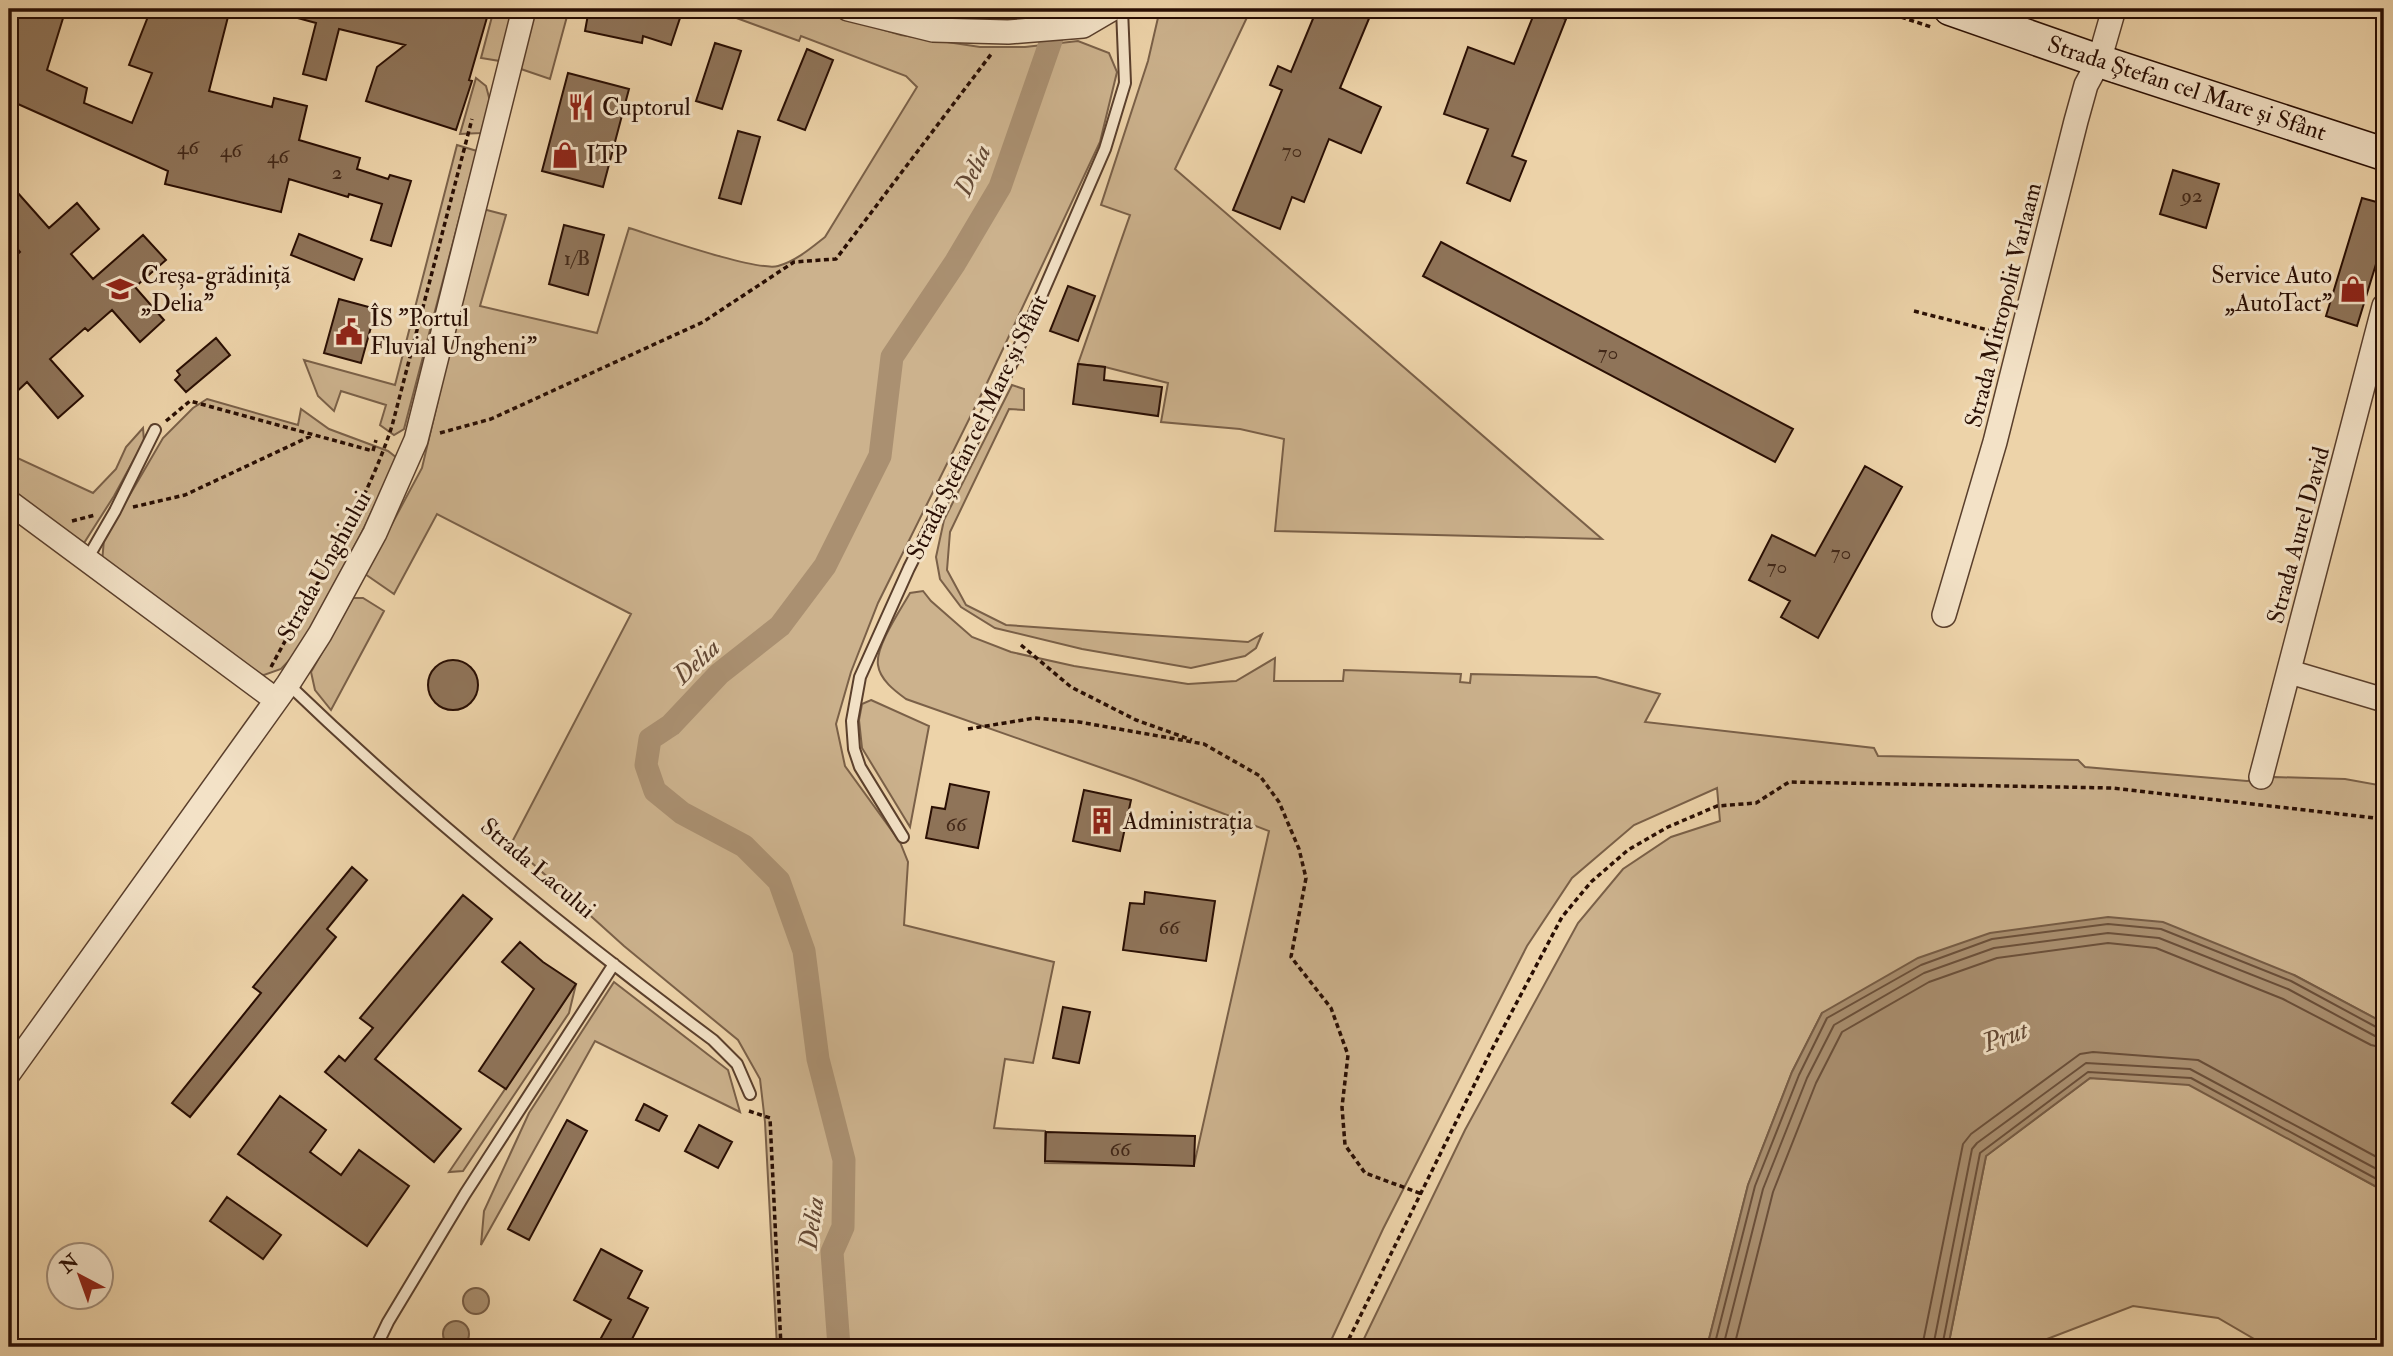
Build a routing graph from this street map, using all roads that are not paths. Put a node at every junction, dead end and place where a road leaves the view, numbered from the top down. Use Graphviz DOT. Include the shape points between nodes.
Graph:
graph roads {
  1 [pos="524,9"];
  2 [pos="848,9"];
  3 [pos="1112,9"];
  4 [pos="1122,9"];
  5 [pos="1950,9"];
  6 [pos="2114,9"];
  7 [pos="2099,61"];
  8 [pos="2384,154"];
  9 [pos="2384,306"];
  10 [pos="155,430"];
  11 [pos="9,502"];
  12 [pos="86,561"];
  13 [pos="1944,615"];
  14 [pos="2290,672"];
  15 [pos="274,691"];
  16 [pos="2384,700"];
  17 [pos="2261,777"];
  18 [pos="903,837"];
  19 [pos="614,964"];
  20 [pos="9,1073"];
  21 [pos="750,1094"];
  22 [pos="376,1347"];
  1 -- 15 [label="street, Strada Unghiului" via="416,440 375,533 320,634"];
  2 -- 3 [label="street" via="933,30 1008,32 1083,26"];
  4 -- 18 [label="lane, Strada Ștefan cel Mare și Sfânt" via="1125,83 1105,149 1013,361 860,677 852,721 854,749 860,767"];
  5 -- 7 [label="main road, Strada Ștefan cel Mare și Sfânt"];
  6 -- 7 [label="street, Strada Mitropolit Varlaam"];
  7 -- 8 [label="main road, Strada Ștefan cel Mare și Sfânt"];
  7 -- 13 [label="street, Strada Mitropolit Varlaam" via="2076,121 1995,442"];
  9 -- 14 [label="street, Strada Aurel David"];
  10 -- 12 [label="lane"];
  11 -- 12 [label="street, Strada Lacului"];
  12 -- 15 [label="street, Strada Lacului"];
  14 -- 16 [label="street"];
  14 -- 17 [label="street, Strada Aurel David"];
  15 -- 19 [label="lane, Strada Lacului" via="348,741"];
  15 -- 20 [label="street, Strada Unghiului"];
  19 -- 21 [label="lane, Strada Lacului" via="726,1052 737,1064"];
  19 -- 22 [label="lane" via="465,1194"];
}
